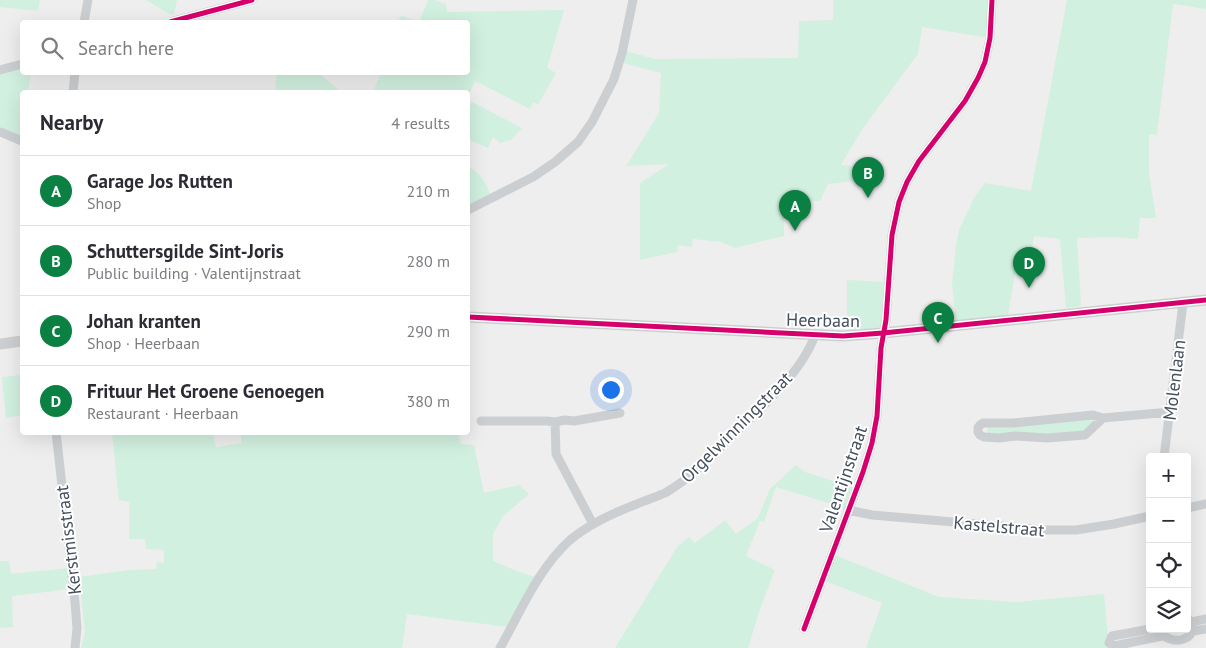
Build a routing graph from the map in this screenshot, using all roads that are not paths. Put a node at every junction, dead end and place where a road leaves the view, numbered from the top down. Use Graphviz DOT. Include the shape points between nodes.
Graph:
graph roads {
  1 [pos="88,0"];
  2 [pos="252,0"];
  3 [pos="633,0"];
  4 [pos="992,0"];
  5 [pos="84,20"];
  6 [pos="177,20"];
  7 [pos="20,65"];
  8 [pos="0,70"];
  9 [pos="75,75"];
  10 [pos="72,90"];
  11 [pos="2,134"];
  12 [pos="20,140"];
  13 [pos="470,209"];
  14 [pos="1206,300"];
  15 [pos="1183,303"];
  16 [pos="470,317"];
  17 [pos="883,334"];
  18 [pos="816,335"];
  19 [pos="20,341"];
  20 [pos="0,344"];
  21 [pos="1170,412"];
  22 [pos="620,413"];
  23 [pos="1103,418"];
  24 [pos="480,421"];
  25 [pos="555,422"];
  26 [pos="56,435"];
  27 [pos="1165,453"];
  28 [pos="1206,504"];
  29 [pos="1191,507"];
  30 [pos="848,510"];
  31 [pos="1146,517"];
  32 [pos="593,524"];
  33 [pos="1206,619"];
  34 [pos="1191,623"];
  35 [pos="804,628"];
  36 [pos="1206,629"];
  37 [pos="1146,630"];
  38 [pos="1159,633"];
  39 [pos="1162,633"];
  40 [pos="1190,633"];
  41 [pos="1180,646"];
  42 [pos="75,648"];
  43 [pos="500,648"];
  1 -- 5 [label="street"];
  2 -- 6 [label="street"];
  3 -- 13 [label="street" via="614,79 578,142 533,177"];
  4 -- 17 [label="street, Valentijnstraat" via="990,38 978,78 918,161 899,202 892,234"];
  7 -- 8 [label="street"];
  9 -- 10 [label="street"];
  11 -- 12 [label="street"];
  14 -- 15 [label="street, Heerbaan"];
  15 -- 17 [label="street, Heerbaan"];
  15 -- 21 [label="street, Molenlaan"];
  16 -- 18 [label="street, Heerbaan"];
  17 -- 18 [label="street, Heerbaan"];
  17 -- 30 [label="street, Valentijnstraat" via="875,429"];
  18 -- 32 [label="street, Orgelwinningstraat" via="808,351 774,394 696,470 664,493"];
  19 -- 20 [label="street"];
  21 -- 23 [label="street"];
  21 -- 27 [label="street, Molenlaan"];
  22 -- 25 [label="street"];
  23 -- 23 [label="street" via="1093,415 983,423 978,432 984,437 1000,438 1081,436"];
  24 -- 25 [label="street"];
  25 -- 32 [label="street" via="556,454"];
  26 -- 42 [label="street, Kerstmisstraat" via="76,602"];
  28 -- 29 [label="street"];
  30 -- 31 [label="street, Kastelstraat" via="872,515 1046,530 1076,530"];
  30 -- 35 [label="street, Valentijnstraat"];
  32 -- 43 [label="street, Orgelwinningstraat" via="570,540 546,567"];
  33 -- 34 [label="street"];
  34 -- 36 [label="street"];
  37 -- 38 [label="street" via="1112,636 1109,643 1114,646"];
  39 -- 41 [label="street" via="1166,641"];
  40 -- 41 [label="street" via="1189,640"];
}
